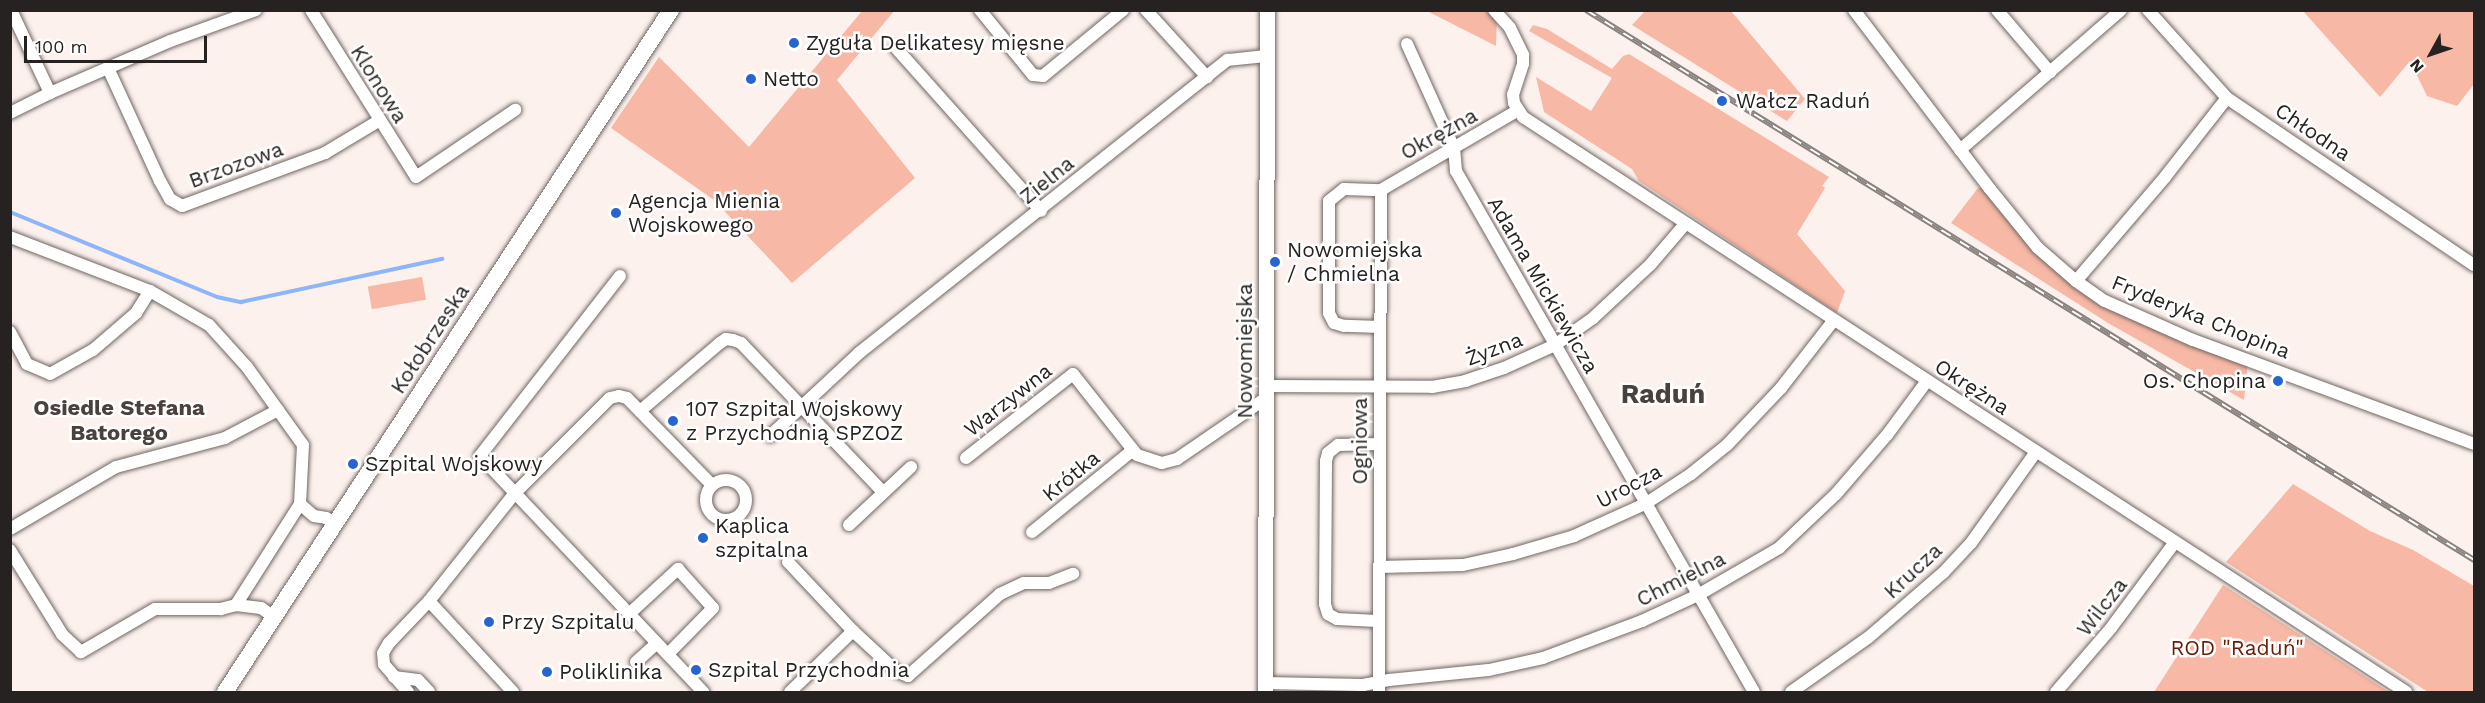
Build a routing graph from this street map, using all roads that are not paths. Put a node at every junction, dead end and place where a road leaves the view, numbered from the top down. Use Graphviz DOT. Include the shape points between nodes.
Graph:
graph roads {
  1 [pos="11,10"];
  2 [pos="256,10"];
  3 [pos="311,10"];
  4 [pos="671,10"];
  5 [pos="980,10"];
  6 [pos="1123,10"];
  7 [pos="1146,10"];
  8 [pos="1267,10"];
  9 [pos="1494,10"];
  10 [pos="1854,10"];
  11 [pos="1997,10"];
  12 [pos="2121,10"];
  13 [pos="2148,10"];
  14 [pos="1407,44"];
  15 [pos="896,48"];
  16 [pos="1267,56"];
  17 [pos="108,68"];
  18 [pos="2050,72"];
  19 [pos="1207,77"];
  20 [pos="50,93"];
  21 [pos="2227,98"];
  22 [pos="515,110"];
  23 [pos="1517,111"];
  24 [pos="10,113"];
  25 [pos="380,120"];
  26 [pos="1454,148"];
  27 [pos="1960,150"];
  28 [pos="1380,190"];
  29 [pos="1041,211"];
  30 [pos="1686,223"];
  31 [pos="10,237"];
  32 [pos="2475,265"];
  33 [pos="620,276"];
  34 [pos="2076,281"];
  35 [pos="150,291"];
  36 [pos="1834,320"];
  37 [pos="1380,327"];
  38 [pos="10,332"];
  39 [pos="1555,345"];
  40 [pos="1928,381"];
  41 [pos="1379,388"];
  42 [pos="1266,392"];
  43 [pos="802,406"];
  44 [pos="278,410"];
  45 [pos="640,411"];
  46 [pos="770,436"];
  47 [pos="1380,444"];
  48 [pos="2475,444"];
  49 [pos="1133,450"];
  50 [pos="2036,453"];
  51 [pos="966,458"];
  52 [pos="911,467"];
  53 [pos="712,485"];
  54 [pos="883,492"];
  55 [pos="515,493"];
  56 [pos="300,504"];
  57 [pos="1645,504"];
  58 [pos="336,524"];
  59 [pos="849,525"];
  60 [pos="10,528"];
  61 [pos="1032,532"];
  62 [pos="2175,542"];
  63 [pos="10,550"];
  64 [pos="788,562"];
  65 [pos="1379,567"];
  66 [pos="1073,574"];
  67 [pos="1698,595"];
  68 [pos="429,601"];
  69 [pos="236,605"];
  70 [pos="629,614"];
  71 [pos="274,617"];
  72 [pos="1377,621"];
  73 [pos="853,631"];
  74 [pos="657,643"];
  75 [pos="668,654"];
  76 [pos="636,662"];
  77 [pos="394,677"];
  78 [pos="1379,687"];
  79 [pos="1265,688"];
  80 [pos="225,693"];
  81 [pos="408,693"];
  82 [pos="429,693"];
  83 [pos="513,693"];
  84 [pos="703,693"];
  85 [pos="790,693"];
  86 [pos="1754,693"];
  87 [pos="1791,693"];
  88 [pos="2056,693"];
  89 [pos="2406,693"];
  1 -- 20 [label="street"];
  2 -- 17 [label="street"];
  3 -- 25 [label="street, Klonowa"];
  4 -- 58 [label="main road, Kołobrzeska"];
  5 -- 6 [label="street" via="1033,75 1042,76"];
  7 -- 19 [label="street"];
  8 -- 16 [label="street, Nowomiejska"];
  9 -- 23 [label="street" via="1510,28 1523,55 1524,64 1513,94"];
  10 -- 27 [label="street, Fryderyka Chopina"];
  11 -- 18 [label="street"];
  12 -- 18 [label="street"];
  13 -- 21 [label="street, Chłodna"];
  14 -- 26 [label="street, Adama Mickiewicza"];
  15 -- 29 [label="street"];
  16 -- 19 [label="street, Zielna" via="1227,60"];
  16 -- 42 [label="street, Nowomiejska"];
  17 -- 20 [label="street"];
  17 -- 25 [label="street, Brzozowa" via="165,190 170,199 182,206 325,153"];
  18 -- 27 [label="street"];
  19 -- 29 [label="street, Zielna"];
  20 -- 24 [label="street"];
  21 -- 32 [label="street, Chłodna"];
  21 -- 34 [label="street"];
  22 -- 25 [label="street, Klonowa" via="416,177"];
  23 -- 26 [label="street, Okrężna"];
  23 -- 30 [label="street, Okrężna"];
  26 -- 28 [label="street, Okrężna"];
  26 -- 39 [label="street, Adama Mickiewicza" via="1456,171"];
  27 -- 34 [label="street, Fryderyka Chopina" via="2038,248"];
  28 -- 37 [label="street, Ogniowa"];
  28 -- 37 [label="street" via="1344,189 1329,201 1329,313 1334,323 1344,326"];
  29 -- 43 [label="street, Zielna" via="859,352"];
  30 -- 36 [label="street, Okrężna"];
  30 -- 39 [label="street, Żyzna" via="1620,296"];
  31 -- 35 [label="street"];
  33 -- 55 [label="street" via="480,456"];
  34 -- 48 [label="street, Fryderyka Chopina" via="2104,301 2193,340"];
  35 -- 38 [label="street" via="136,313 93,350 50,374 27,364"];
  35 -- 44 [label="street" via="209,325 248,367"];
  36 -- 40 [label="street, Okrężna"];
  36 -- 57 [label="street, Urocza" via="1781,388 1727,445"];
  37 -- 41 [label="street, Ogniowa"];
  39 -- 41 [label="street, Żyzna" via="1465,381 1432,387"];
  39 -- 57 [label="street, Adama Mickiewicza"];
  40 -- 50 [label="street, Okrężna"];
  40 -- 67 [label="street, Chmielna" via="1887,435 1808,523 1779,548"];
  41 -- 42 [label="street, Żyzna"];
  41 -- 47 [label="street, Ogniowa"];
  42 -- 49 [label="street, Warzywna" via="1177,459 1162,463"];
  42 -- 79 [label="street, Nowomiejska"];
  43 -- 45 [label="street" via="741,343 726,339"];
  43 -- 46 [label="street, Zielna"];
  43 -- 54 [label="street"];
  44 -- 56 [label="street" via="303,445"];
  44 -- 60 [label="street" via="225,438 116,467"];
  45 -- 53 [label="street"];
  45 -- 55 [label="street" via="627,398 610,398"];
  47 -- 65 [label="street, Ogniowa"];
  47 -- 72 [label="street" via="1338,445 1328,453 1326,461 1328,614 1337,619"];
  49 -- 51 [label="street, Warzywna" via="1073,374"];
  49 -- 61 [label="street, Krótka"];
  50 -- 62 [label="street, Okrężna"];
  50 -- 87 [label="street, Krucza" via="1971,543 1943,573 1869,637"];
  52 -- 54 [label="street"];
  54 -- 59 [label="street"];
  55 -- 68 [label="street"];
  55 -- 70 [label="street"];
  56 -- 58 [label="street" via="314,516"];
  56 -- 69 [label="street"];
  57 -- 65 [label="street, Urocza" via="1574,536 1503,556 1463,565"];
  57 -- 67 [label="street, Adama Mickiewicza"];
  58 -- 71 [label="main road, Kołobrzeska"];
  62 -- 88 [label="street, Wilcza"];
  62 -- 89 [label="street, Okrężna"];
  63 -- 69 [label="street" via="62,634 81,652 155,609 221,609"];
  64 -- 73 [label="street"];
  65 -- 72 [label="street, Ogniowa"];
  66 -- 73 [label="street" via="1049,583 1024,583 1000,594 908,676 896,671"];
  67 -- 78 [label="street, Chmielna" via="1642,621 1543,658"];
  67 -- 86 [label="street, Adama Mickiewicza"];
  68 -- 77 [label="street" via="383,653 384,664"];
  68 -- 83 [label="street"];
  69 -- 71 [label="street" via="261,608"];
  70 -- 74 [label="street"];
  70 -- 75 [label="street" via="678,569 713,608"];
  71 -- 80 [label="main road, Kołobrzeska"];
  72 -- 78 [label="street, Ogniowa"];
  73 -- 85 [label="street"];
  74 -- 75 [label="street"];
  74 -- 76 [label="street"];
  75 -- 84 [label="street"];
  77 -- 81 [label="street"];
  77 -- 82 [label="street" via="418,680"];
  78 -- 79 [label="street, Chmielna"];
}
